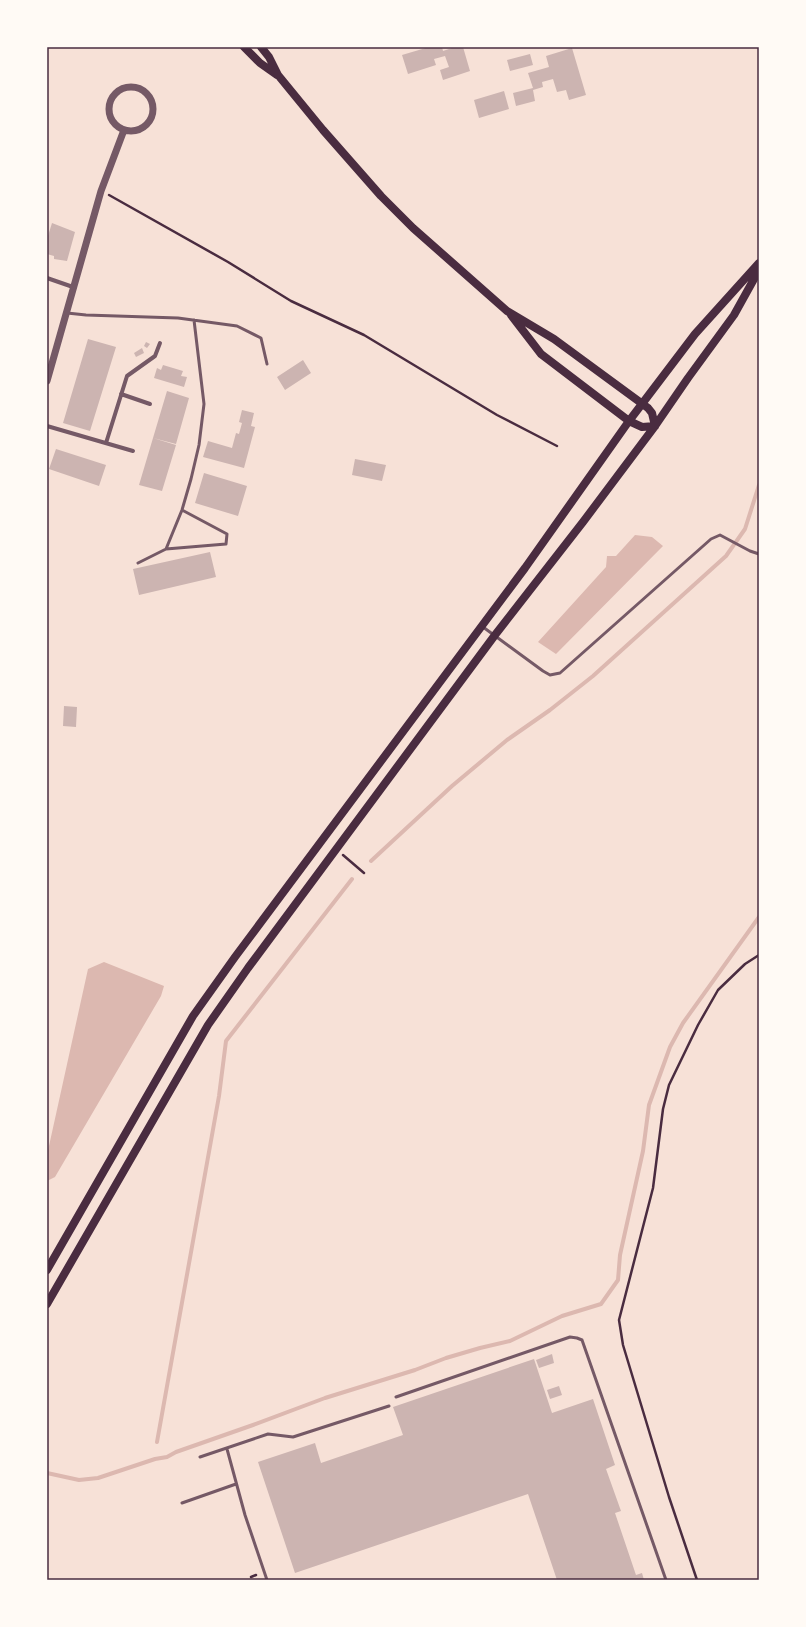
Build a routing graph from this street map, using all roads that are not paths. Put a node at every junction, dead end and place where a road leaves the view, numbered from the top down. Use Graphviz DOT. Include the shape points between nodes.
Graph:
graph roads {
  1 [pos="244,47"];
  2 [pos="261,47"];
  3 [pos="278,75"];
  4 [pos="124,130"];
  5 [pos="759,263"];
  6 [pos="759,270"];
  7 [pos="47,278"];
  8 [pos="73,288"];
  9 [pos="507,311"];
  10 [pos="66,312"];
  11 [pos="194,320"];
  12 [pos="160,343"];
  13 [pos="267,364"];
  14 [pos="47,381"];
  15 [pos="121,394"];
  16 [pos="150,404"];
  17 [pos="642,404"];
  18 [pos="629,421"];
  19 [pos="47,426"];
  20 [pos="655,426"];
  21 [pos="106,443"];
  22 [pos="134,452"];
  23 [pos="182,510"];
  24 [pos="166,549"];
  25 [pos="759,554"];
  26 [pos="138,563"];
  27 [pos="482,626"];
  28 [pos="496,635"];
  29 [pos="47,1270"];
  30 [pos="47,1304"];
  31 [pos="396,1397"];
  32 [pos="389,1406"];
  33 [pos="227,1449"];
  34 [pos="200,1457"];
  35 [pos="236,1484"];
  36 [pos="182,1503"];
  37 [pos="267,1580"];
  38 [pos="666,1580"];
  1 -- 3 [label="main road" via="260,63"];
  2 -- 3 [label="main road"];
  3 -- 9 [label="main road" via="381,196 433,247"];
  4 -- 4 [label="street" via="111,118 109,111 113,97 118,91 131,87 145,91 153,103 152,118 142,128 135,131"];
  4 -- 8 [label="street" via="101,191"];
  5 -- 17 [label="main road" via="695,334"];
  6 -- 20 [label="main road" via="734,315"];
  7 -- 8 [label="street"];
  8 -- 10 [label="street"];
  9 -- 17 [label="main road" via="554,338"];
  9 -- 18 [label="main road" via="541,354"];
  10 -- 11 [label="lane"];
  10 -- 14 [label="street"];
  11 -- 13 [label="lane" via="236,326 261,338"];
  11 -- 23 [label="lane" via="204,404 199,445"];
  12 -- 15 [label="street" via="155,356 127,376"];
  15 -- 16 [label="street"];
  15 -- 21 [label="street"];
  17 -- 18 [label="main road"];
  17 -- 20 [label="main road" via="652,413"];
  18 -- 20 [label="main road" via="642,426"];
  18 -- 27 [label="main road"];
  19 -- 21 [label="street"];
  20 -- 28 [label="main road"];
  21 -- 22 [label="street"];
  23 -- 24 [label="lane"];
  23 -- 24 [label="lane" via="227,534 226,544"];
  24 -- 26 [label="lane"];
  25 -- 28 [label="lane" via="720,535 711,539 560,673 550,675 543,671"];
  27 -- 28 [label="lane"];
  27 -- 29 [label="main road" via="193,1016"];
  28 -- 30 [label="main road" via="252,962 208,1025"];
  31 -- 38 [label="lane" via="570,1337 582,1340"];
  32 -- 33 [label="lane" via="293,1437 268,1434"];
  33 -- 34 [label="lane"];
  33 -- 35 [label="lane"];
  35 -- 36 [label="lane"];
  35 -- 37 [label="lane"];
}
